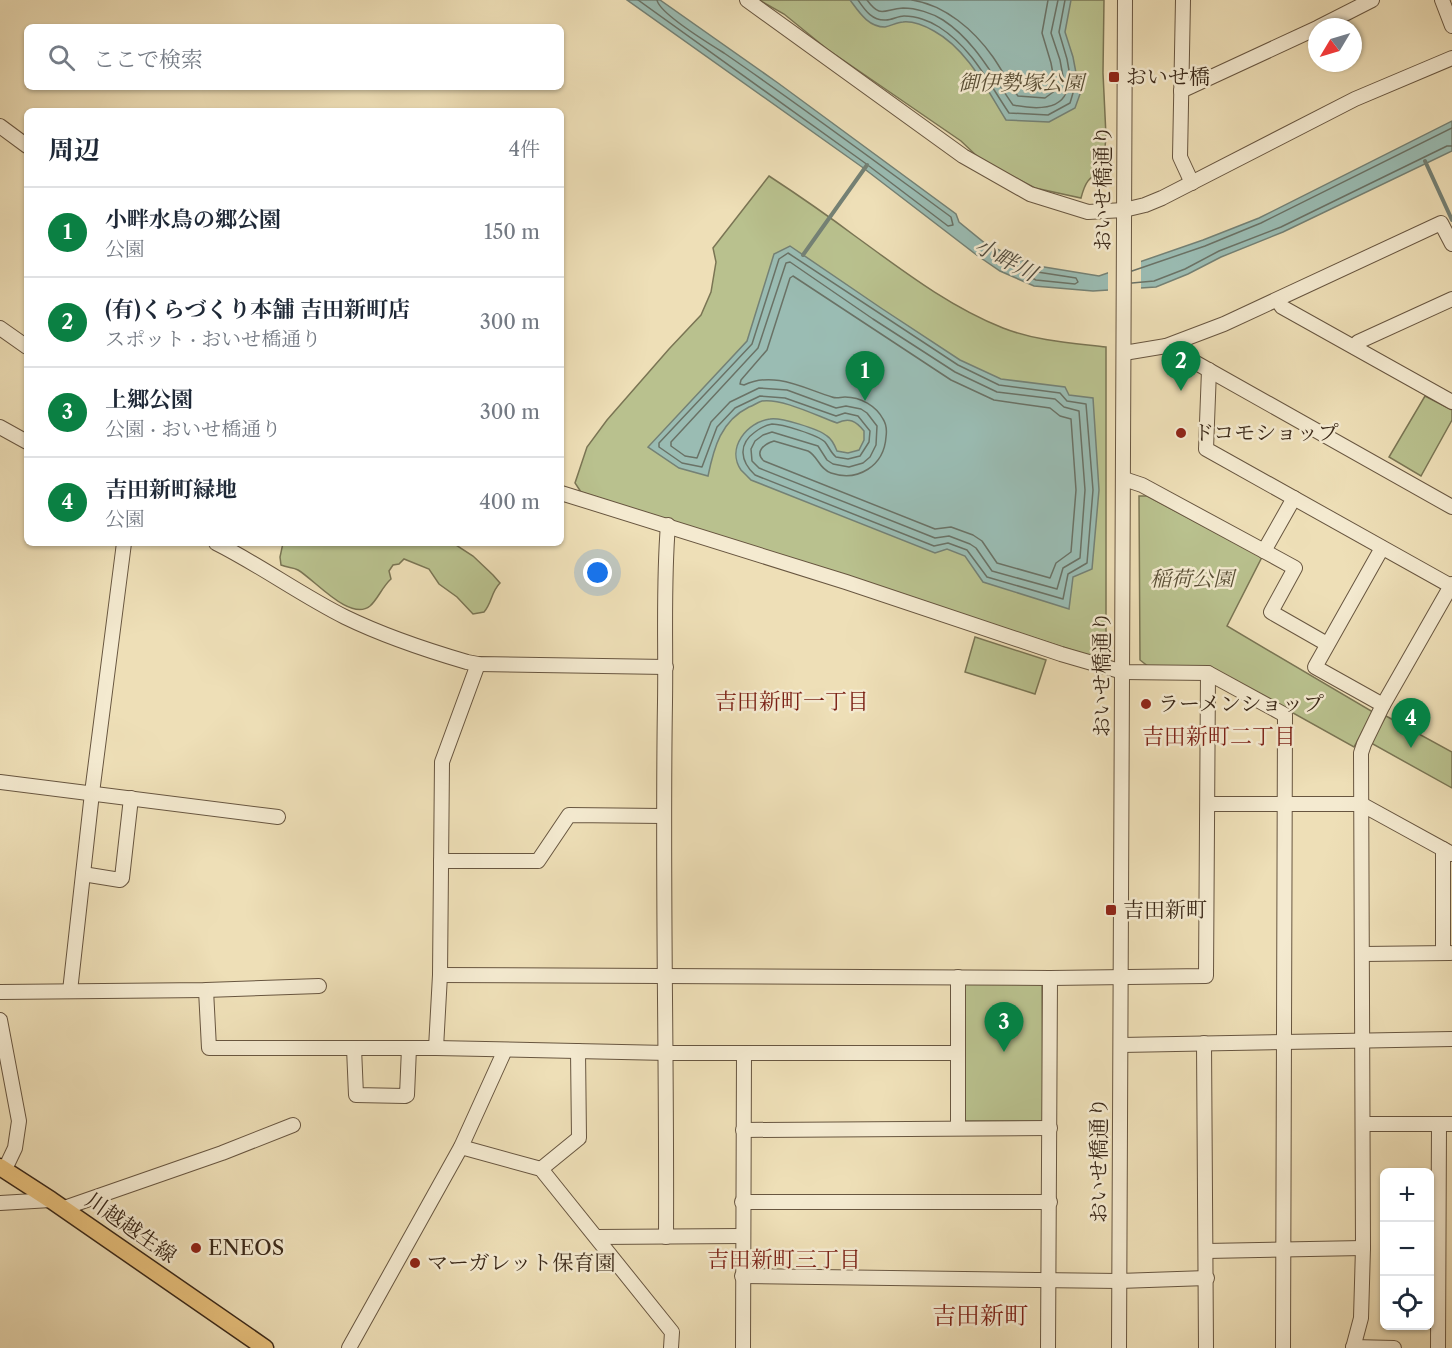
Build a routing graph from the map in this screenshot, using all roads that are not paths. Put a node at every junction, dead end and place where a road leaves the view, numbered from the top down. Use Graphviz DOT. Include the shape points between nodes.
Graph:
graph roads {
  1 [pos="747,0"];
  2 [pos="1125,0"];
  3 [pos="1183,0"];
  4 [pos="1372,0"];
  5 [pos="1442,0"];
  6 [pos="1337,18"];
  7 [pos="1452,26"];
  8 [pos="1308,33"];
  9 [pos="1452,58"];
  10 [pos="1181,91"];
  11 [pos="0,126"];
  12 [pos="24,144"];
  13 [pos="1192,183"];
  14 [pos="1124,210"];
  15 [pos="1452,244"];
  16 [pos="1452,299"];
  17 [pos="1277,300"];
  18 [pos="0,328"];
  19 [pos="24,345"];
  20 [pos="1166,346"];
  21 [pos="1355,348"];
  22 [pos="1124,353"];
  23 [pos="1209,370"];
  24 [pos="1452,402"];
  25 [pos="0,426"];
  26 [pos="24,440"];
  27 [pos="1124,479"];
  28 [pos="564,494"];
  29 [pos="1294,498"];
  30 [pos="1452,507"];
  31 [pos="668,525"];
  32 [pos="124,546"];
  33 [pos="222,546"];
  34 [pos="1382,548"];
  35 [pos="1264,551"];
  36 [pos="1451,585"];
  37 [pos="1328,644"];
  38 [pos="478,664"];
  39 [pos="666,667"];
  40 [pos="1123,672"];
  41 [pos="1208,673"];
  42 [pos="1383,705"];
  43 [pos="0,782"];
  44 [pos="92,792"];
  45 [pos="131,798"];
  46 [pos="1208,804"];
  47 [pos="1286,804"];
  48 [pos="1361,804"];
  49 [pos="663,816"];
  50 [pos="278,817"];
  51 [pos="1447,852"];
  52 [pos="441,861"];
  53 [pos="82,874"];
  54 [pos="1448,953"];
  55 [pos="1363,954"];
  56 [pos="440,975"];
  57 [pos="666,975"];
  58 [pos="1121,976"];
  59 [pos="958,977"];
  60 [pos="1050,978"];
  61 [pos="319,986"];
  62 [pos="206,990"];
  63 [pos="70,991"];
  64 [pos="0,992"];
  65 [pos="0,1020"];
  66 [pos="1452,1039"];
  67 [pos="1362,1040"];
  68 [pos="1284,1042"];
  69 [pos="1204,1043"];
  70 [pos="1122,1045"];
  71 [pos="354,1048"];
  72 [pos="409,1048"];
  73 [pos="436,1048"];
  74 [pos="505,1050"];
  75 [pos="578,1051"];
  76 [pos="667,1053"];
  77 [pos="744,1053"];
  78 [pos="958,1053"];
  79 [pos="1364,1124"];
  80 [pos="1446,1124"];
  81 [pos="293,1125"];
  82 [pos="958,1128"];
  83 [pos="1050,1128"];
  84 [pos="742,1130"];
  85 [pos="461,1147"];
  86 [pos="3,1168"];
  87 [pos="541,1169"];
  88 [pos="742,1202"];
  89 [pos="1050,1202"];
  90 [pos="0,1203"];
  91 [pos="58,1204"];
  92 [pos="666,1236"];
  93 [pos="742,1236"];
  94 [pos="597,1237"];
  95 [pos="1363,1248"];
  96 [pos="1206,1251"];
  97 [pos="1284,1251"];
  98 [pos="742,1276"];
  99 [pos="1207,1278"];
  100 [pos="1049,1280"];
  101 [pos="1119,1281"];
  102 [pos="265,1348"];
  103 [pos="349,1348"];
  104 [pos="671,1348"];
  105 [pos="743,1348"];
  106 [pos="1048,1348"];
  107 [pos="1119,1348"];
  108 [pos="1206,1348"];
  109 [pos="1283,1348"];
  110 [pos="1353,1348"];
  111 [pos="1394,1348"];
  112 [pos="1438,1348"];
  1 -- 14 [label="street" via="995,176 1030,194 1088,212"];
  2 -- 14 [label="street, おいせ橋通り"];
  3 -- 10 [label="street"];
  4 -- 6 [label="street"];
  5 -- 7 [label="street"];
  8 -- 10 [label="street"];
  9 -- 13 [label="street" via="1355,99"];
  10 -- 13 [label="street" via="1180,157"];
  11 -- 12 [label="street"];
  13 -- 14 [label="street" via="1145,205"];
  14 -- 22 [label="street, おいせ橋通り"];
  15 -- 17 [label="street" via="1441,223"];
  16 -- 21 [label="street" via="1358,342"];
  17 -- 20 [label="street"];
  17 -- 21 [label="street" via="1282,308"];
  18 -- 19 [label="street"];
  20 -- 22 [label="street"];
  20 -- 23 [label="street"];
  21 -- 24 [label="street"];
  22 -- 27 [label="street, おいせ橋通り"];
  23 -- 29 [label="street" via="1206,449"];
  23 -- 30 [label="street"];
  25 -- 26 [label="street"];
  27 -- 35 [label="street"];
  27 -- 40 [label="street, おいせ橋通り"];
  28 -- 31 [label="street"];
  29 -- 34 [label="street"];
  29 -- 35 [label="street"];
  31 -- 39 [label="street" via="664,572"];
  31 -- 40 [label="street"];
  32 -- 44 [label="street"];
  33 -- 38 [label="street" via="378,632"];
  34 -- 36 [label="street"];
  34 -- 37 [label="street"];
  35 -- 37 [label="street" via="1295,568 1271,612"];
  36 -- 42 [label="street"];
  37 -- 42 [label="street" via="1316,667"];
  38 -- 39 [label="street"];
  38 -- 52 [label="street" via="442,762"];
  39 -- 49 [label="street"];
  40 -- 41 [label="street"];
  40 -- 58 [label="street, おいせ橋通り"];
  41 -- 46 [label="street"];
  41 -- 47 [label="street" via="1285,715"];
  42 -- 48 [label="street" via="1361,753"];
  43 -- 44 [label="street"];
  44 -- 45 [label="street"];
  44 -- 53 [label="street"];
  45 -- 50 [label="street"];
  45 -- 53 [label="street" via="122,878"];
  46 -- 47 [label="street"];
  46 -- 58 [label="street" via="1206,976"];
  47 -- 48 [label="street"];
  47 -- 68 [label="street"];
  48 -- 51 [label="street"];
  48 -- 55 [label="street"];
  49 -- 52 [label="street" via="569,815 538,861"];
  49 -- 57 [label="street"];
  51 -- 54 [label="street"];
  52 -- 56 [label="street"];
  53 -- 63 [label="street"];
  54 -- 55 [label="street"];
  55 -- 67 [label="street"];
  56 -- 57 [label="street"];
  56 -- 73 [label="street"];
  57 -- 59 [label="street"];
  57 -- 76 [label="street"];
  58 -- 60 [label="street"];
  58 -- 70 [label="street, おいせ橋通り"];
  59 -- 60 [label="street"];
  59 -- 78 [label="street"];
  60 -- 83 [label="street"];
  61 -- 62 [label="street"];
  62 -- 63 [label="street"];
  62 -- 71 [label="street" via="209,1048"];
  63 -- 64 [label="street"];
  65 -- 86 [label="street" via="19,1121 15,1148"];
  66 -- 67 [label="street"];
  67 -- 68 [label="street"];
  67 -- 79 [label="street"];
  68 -- 69 [label="street"];
  68 -- 97 [label="street"];
  69 -- 70 [label="street"];
  69 -- 96 [label="street"];
  70 -- 101 [label="street, おいせ橋通り"];
  71 -- 72 [label="street"];
  71 -- 72 [label="street" via="356,1095 405,1096"];
  72 -- 73 [label="street"];
  73 -- 74 [label="street"];
  74 -- 75 [label="street"];
  74 -- 85 [label="street"];
  75 -- 76 [label="street"];
  75 -- 87 [label="street" via="579,1138"];
  76 -- 77 [label="street"];
  76 -- 92 [label="street"];
  77 -- 78 [label="street"];
  77 -- 84 [label="street"];
  78 -- 82 [label="street"];
  79 -- 80 [label="street"];
  79 -- 95 [label="street"];
  80 -- 112 [label="street"];
  81 -- 91 [label="street" via="222,1153"];
  82 -- 83 [label="street"];
  82 -- 84 [label="street"];
  83 -- 89 [label="street"];
  84 -- 88 [label="street"];
  85 -- 87 [label="street"];
  85 -- 103 [label="street"];
  86 -- 91 [label="main road, 川越越生線"];
  87 -- 94 [label="street"];
  88 -- 89 [label="street"];
  88 -- 93 [label="street"];
  89 -- 100 [label="street"];
  90 -- 91 [label="street"];
  91 -- 102 [label="main road, 川越越生線"];
  92 -- 93 [label="street"];
  92 -- 94 [label="street"];
  93 -- 98 [label="street"];
  94 -- 104 [label="street" via="672,1332"];
  95 -- 97 [label="street"];
  95 -- 110 [label="street" via="1361,1318"];
  96 -- 97 [label="street"];
  96 -- 99 [label="street"];
  97 -- 109 [label="street"];
  98 -- 100 [label="street"];
  98 -- 105 [label="street"];
  99 -- 101 [label="street"];
  99 -- 108 [label="street"];
  100 -- 101 [label="street"];
  100 -- 106 [label="street"];
  101 -- 107 [label="street, おいせ橋通り"];
  110 -- 111 [label="street"];
}
